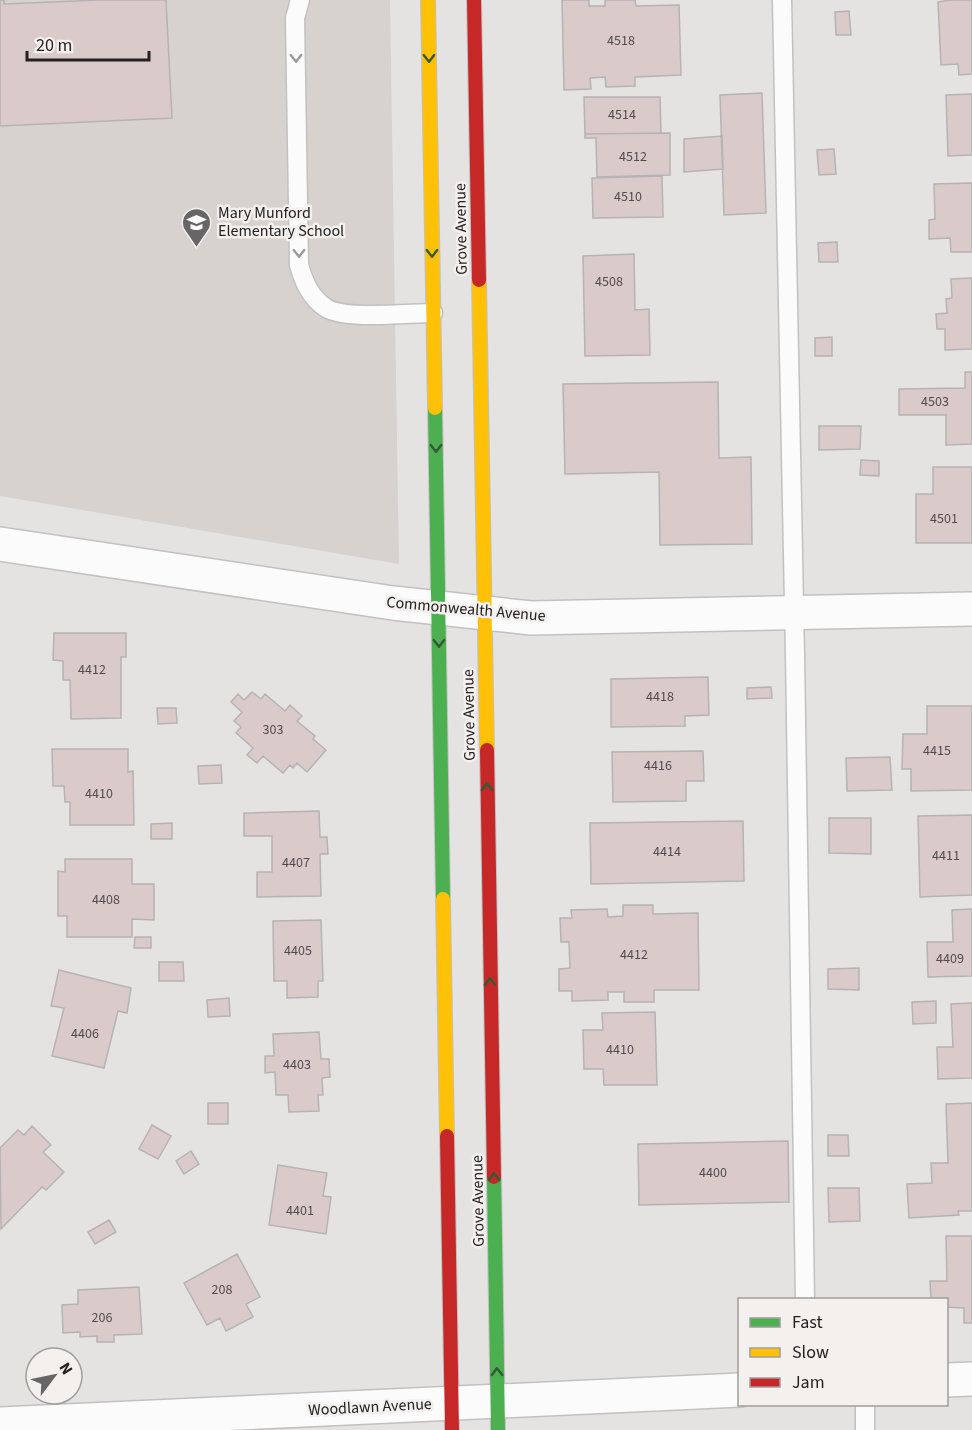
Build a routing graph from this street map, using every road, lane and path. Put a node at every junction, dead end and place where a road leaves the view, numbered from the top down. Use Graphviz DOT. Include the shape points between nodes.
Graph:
graph roads {
  1 [pos="300,0"];
  2 [pos="428,0"];
  3 [pos="474,0"];
  4 [pos="782,0"];
  5 [pos="433,313"];
  6 [pos="0,544"];
  7 [pos="438,608"];
  8 [pos="972,609"];
  9 [pos="794,612"];
  10 [pos="483,613"];
  11 [pos="805,1298"];
  12 [pos="972,1379"];
  13 [pos="948,1380"];
  14 [pos="738,1389"];
  15 [pos="865,1406"];
  16 [pos="498,1415"];
  17 [pos="451,1417"];
  18 [pos="0,1424"];
  19 [pos="43,1426"];
  20 [pos="865,1430"];
  1 -- 5 [label="lane, one-way" via="295,18 299,266 304,282 313,297 328,309 351,314"];
  2 -- 5 [label="street, Grove Avenue, one-way"];
  3 -- 10 [label="street, Grove Avenue"];
  4 -- 9 [label="lane"];
  5 -- 7 [label="street, Grove Avenue, one-way"];
  6 -- 7 [label="street, Commonwealth Avenue"];
  7 -- 10 [label="street, Commonwealth Avenue"];
  7 -- 17 [label="street, Grove Avenue, one-way"];
  8 -- 9 [label="street, Commonwealth Avenue"];
  9 -- 10 [label="street, Commonwealth Avenue" via="531,618"];
  9 -- 11 [label="lane"];
  16 -- 10 [label="street, Grove Avenue, one-way"];
  12 -- 13 [label="street"];
  14 -- 16 [label="street, Woodlawn Avenue"];
  15 -- 20 [label="lane"];
  16 -- 17 [label="street, Woodlawn Avenue"];
  17 -- 19 [label="street, Woodlawn Avenue"];
  18 -- 19 [label="street, Woodlawn Avenue"];
}
